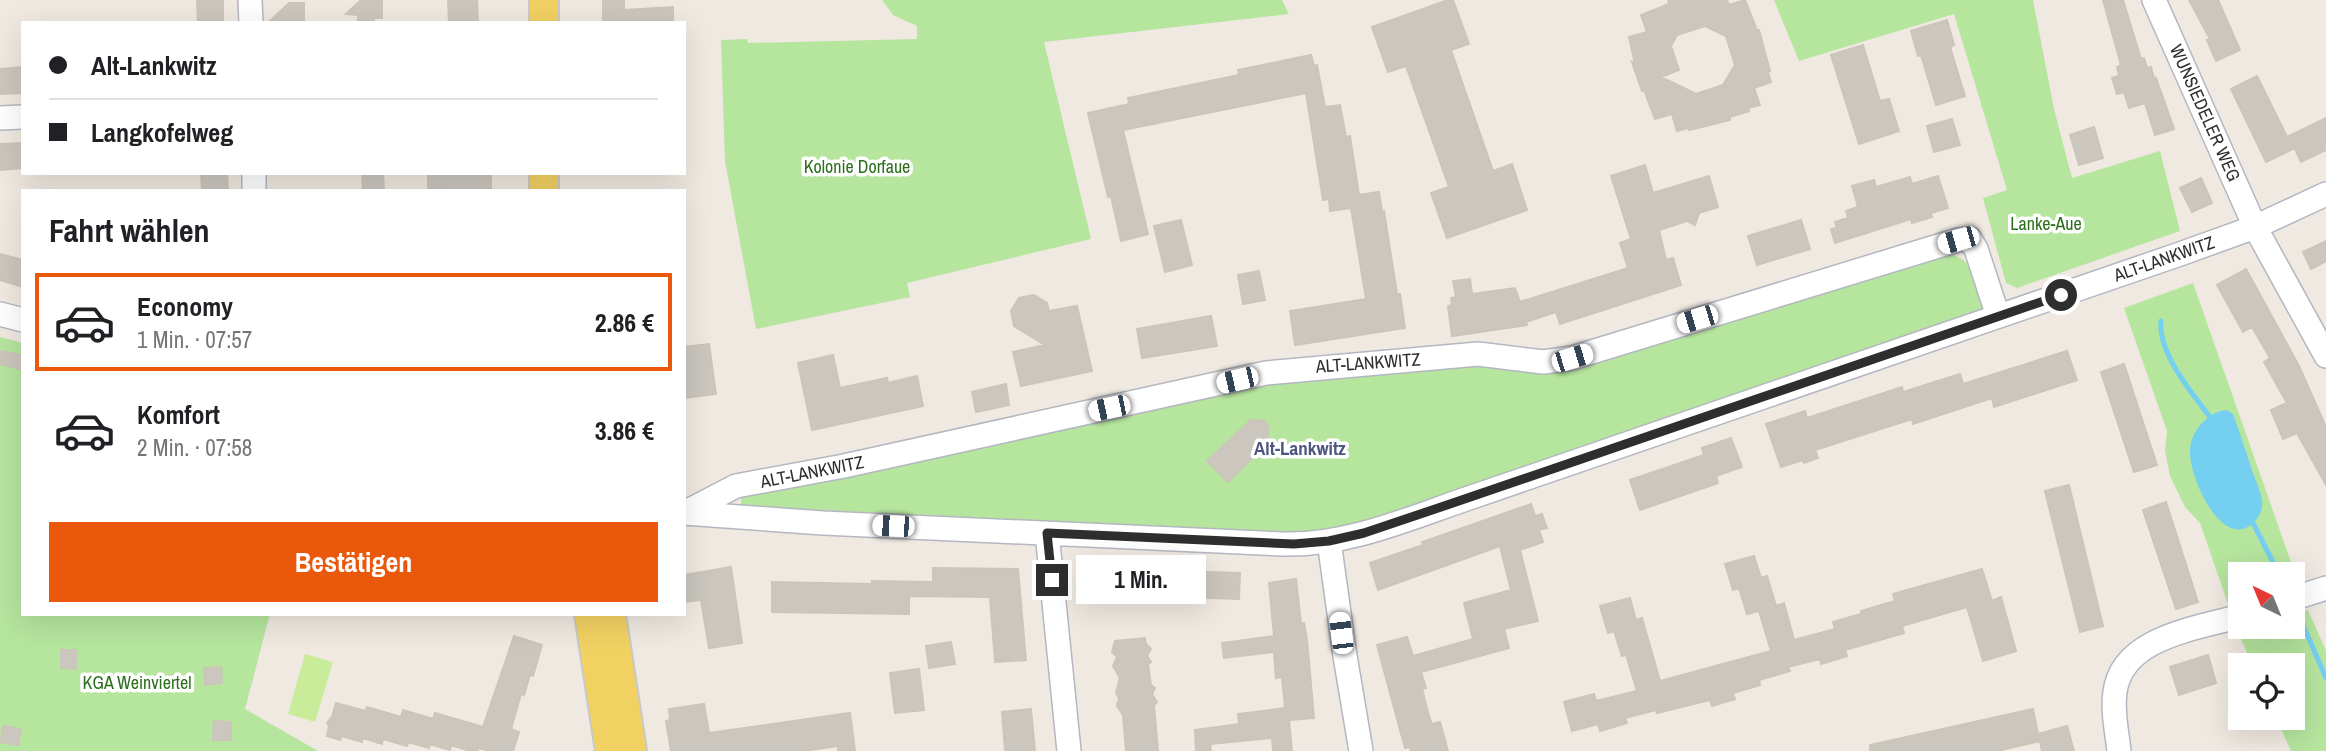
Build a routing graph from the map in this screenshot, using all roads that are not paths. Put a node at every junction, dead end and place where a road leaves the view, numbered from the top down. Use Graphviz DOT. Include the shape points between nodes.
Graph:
graph roads {
  1 [pos="250,0"];
  2 [pos="544,0"];
  3 [pos="2154,0"];
  4 [pos="251,21"];
  5 [pos="544,21"];
  6 [pos="21,117"];
  7 [pos="0,118"];
  8 [pos="2326,194"];
  9 [pos="2255,227"];
  10 [pos="0,314"];
  11 [pos="1998,316"];
  12 [pos="21,319"];
  13 [pos="2326,356"];
  14 [pos="686,512"];
  15 [pos="686,513"];
  16 [pos="1047,533"];
  17 [pos="1329,541"];
  18 [pos="2326,588"];
  19 [pos="2305,595"];
  20 [pos="589,616"];
  21 [pos="611,616"];
  22 [pos="2228,619"];
  23 [pos="610,751"];
  24 [pos="632,751"];
  25 [pos="1069,751"];
  26 [pos="1361,751"];
  27 [pos="2119,751"];
  1 -- 4 [label="street"];
  2 -- 5 [label="main road"];
  3 -- 9 [label="street, WUNSIEDELER WEG"];
  6 -- 7 [label="street"];
  8 -- 9 [label="street, ALT-LANKWITZ"];
  9 -- 11 [label="street, ALT-LANKWITZ"];
  9 -- 13 [label="street, WUNSIEDELER WEG"];
  10 -- 12 [label="street"];
  11 -- 14 [label="street, ALT-LANKWITZ" via="1976,250 1969,239 1958,240 1572,358 1542,362 1478,355 1266,373 736,486"];
  11 -- 17 [label="street, ALT-LANKWITZ" via="1371,531"];
  15 -- 16 [label="street, ALT-LANKWITZ"];
  16 -- 17 [label="street, ALT-LANKWITZ" via="1294,544"];
  16 -- 25 [label="street"];
  17 -- 26 [label="street"];
  18 -- 19 [label="street"];
  20 -- 23 [label="main road"];
  21 -- 24 [label="main road"];
  22 -- 27 [label="street" via="2154,642 2134,655 2115,688"];
}
